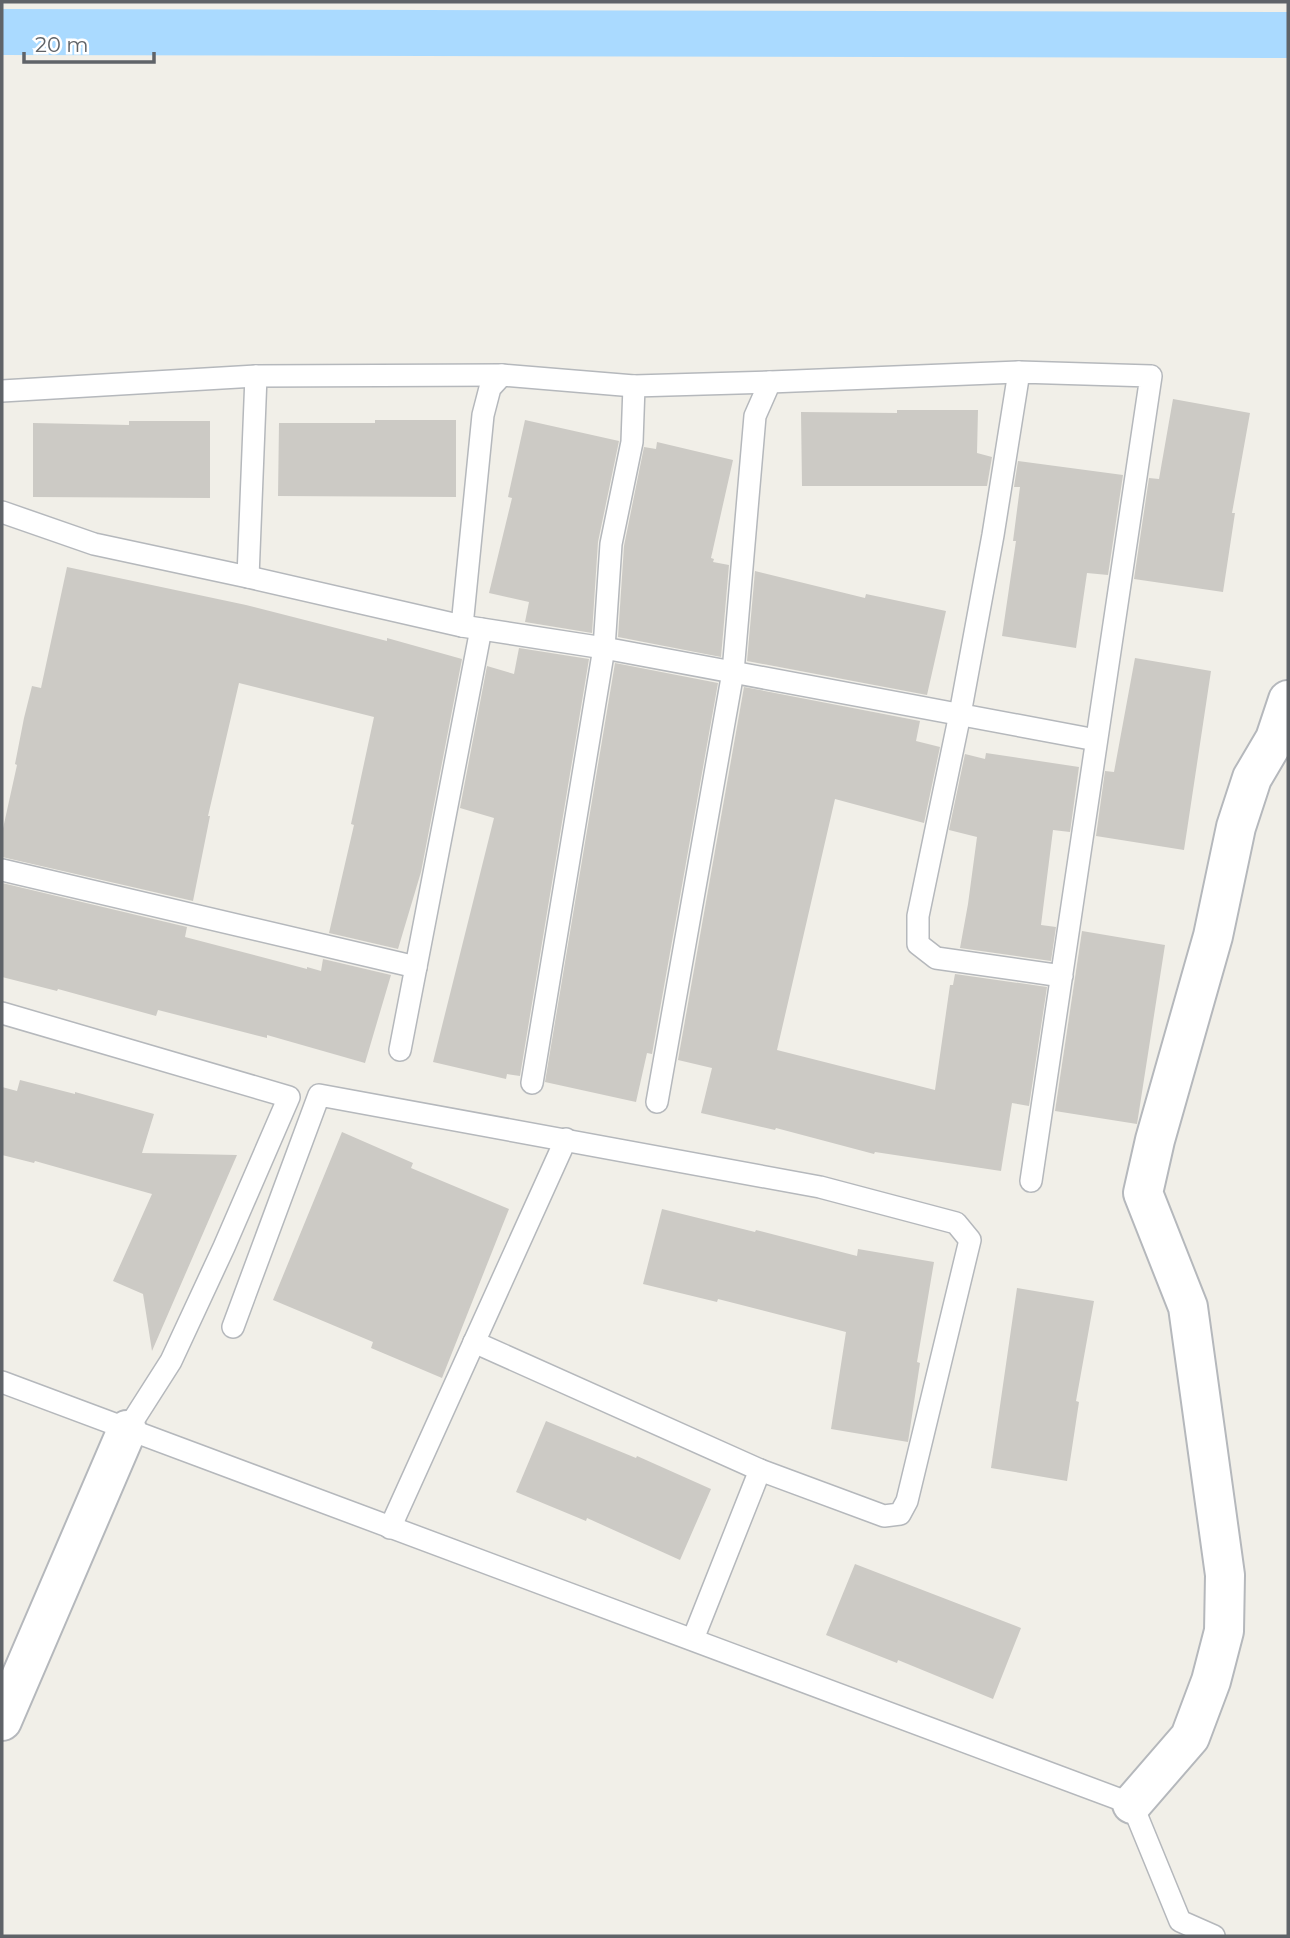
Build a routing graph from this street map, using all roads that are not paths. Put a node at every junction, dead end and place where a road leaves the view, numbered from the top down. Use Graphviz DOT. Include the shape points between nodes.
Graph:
graph roads {
  1 [pos="1019,372"];
  2 [pos="502,375"];
  3 [pos="256,376"];
  4 [pos="770,382"];
  5 [pos="634,386"];
  6 [pos="2,391"];
  7 [pos="2,512"];
  8 [pos="248,577"];
  9 [pos="472,628"];
  10 [pos="604,648"];
  11 [pos="733,671"];
  12 [pos="1288,700"];
  13 [pos="960,714"];
  14 [pos="1097,740"];
  15 [pos="2,870"];
  16 [pos="416,967"];
  17 [pos="1062,976"];
  18 [pos="2,1013"];
  19 [pos="400,1050"];
  20 [pos="531,1083"];
  21 [pos="657,1102"];
  22 [pos="565,1139"];
  23 [pos="1031,1181"];
  24 [pos="233,1327"];
  25 [pos="474,1342"];
  26 [pos="2,1382"];
  27 [pos="127,1430"];
  28 [pos="760,1470"];
  29 [pos="390,1528"];
  30 [pos="693,1639"];
  31 [pos="2,1721"];
  32 [pos="1132,1804"];
  33 [pos="1214,1936"];
  1 -- 4 [label="lane"];
  1 -- 13 [label="lane"];
  1 -- 14 [label="lane" via="1150,376"];
  2 -- 3 [label="lane"];
  2 -- 5 [label="lane"];
  2 -- 9 [label="lane" via="490,388 483,415"];
  3 -- 6 [label="lane"];
  3 -- 8 [label="lane"];
  4 -- 5 [label="lane"];
  4 -- 11 [label="lane" via="755,416"];
  5 -- 10 [label="lane" via="632,442 611,544"];
  7 -- 8 [label="lane" via="94,544"];
  8 -- 9 [label="lane"];
  9 -- 10 [label="lane"];
  9 -- 16 [label="lane"];
  10 -- 11 [label="lane"];
  10 -- 20 [label="lane"];
  11 -- 13 [label="lane"];
  11 -- 21 [label="lane"];
  12 -- 32 [label="street" via="1275,739 1252,778 1237,827 1213,936 1143,1193 1188,1307 1225,1575 1224,1631 1190,1737"];
  13 -- 14 [label="lane"];
  13 -- 17 [label="lane" via="918,916 918,944 936,958"];
  14 -- 17 [label="lane"];
  15 -- 16 [label="lane"];
  16 -- 19 [label="lane"];
  17 -- 23 [label="lane"];
  18 -- 27 [label="lane" via="289,1097 170,1362"];
  22 -- 24 [label="lane" via="319,1095"];
  22 -- 25 [label="lane"];
  22 -- 28 [label="lane" via="820,1187 956,1223 970,1240 907,1501 900,1514 884,1516"];
  25 -- 28 [label="lane"];
  25 -- 29 [label="lane"];
  26 -- 27 [label="lane"];
  27 -- 29 [label="lane"];
  27 -- 31 [label="street"];
  28 -- 30 [label="lane"];
  29 -- 30 [label="lane"];
  30 -- 32 [label="lane"];
  32 -- 33 [label="lane" via="1180,1921"];
}
